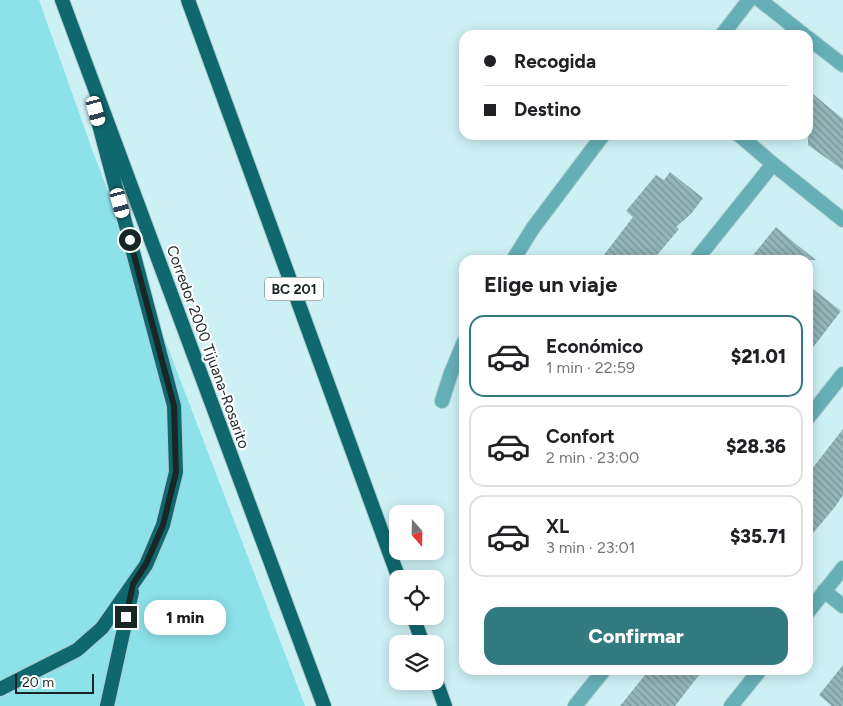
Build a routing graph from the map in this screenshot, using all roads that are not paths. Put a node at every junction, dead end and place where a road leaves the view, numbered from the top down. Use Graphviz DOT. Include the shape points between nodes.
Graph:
graph roads {
  1 [pos="62,0"];
  2 [pos="188,0"];
  3 [pos="748,0"];
  4 [pos="760,0"];
  5 [pos="726,30"];
  6 [pos="798,30"];
  7 [pos="76,37"];
  8 [pos="813,42"];
  9 [pos="843,66"];
  10 [pos="599,140"];
  11 [pos="745,140"];
  12 [pos="772,164"];
  13 [pos="843,220"];
  14 [pos="516,255"];
  15 [pos="700,255"];
  16 [pos="459,354"];
  17 [pos="843,374"];
  18 [pos="442,401"];
  19 [pos="813,412"];
  20 [pos="843,568"];
  21 [pos="396,570"];
  22 [pos="133,584"];
  23 [pos="824,591"];
  24 [pos="813,605"];
  25 [pos="843,606"];
  26 [pos="600,675"];
  27 [pos="756,675"];
  28 [pos="0,689"];
  29 [pos="440,690"];
  30 [pos="444,702"];
  31 [pos="107,706"];
  32 [pos="324,706"];
  33 [pos="575,706"];
  34 [pos="731,706"];
  1 -- 7 [label="highway, Corredor 2000 Tijuana-Rosarito"];
  2 -- 21 [label="highway, BC 201"];
  3 -- 5 [label="street"];
  4 -- 6 [label="street"];
  7 -- 22 [label="highway" via="174,406 176,472 170,503 146,564"];
  7 -- 32 [label="highway, Corredor 2000 Tijuana-Rosarito"];
  8 -- 9 [label="street"];
  10 -- 14 [label="street"];
  11 -- 12 [label="street"];
  12 -- 13 [label="street"];
  12 -- 15 [label="street"];
  16 -- 18 [label="street"];
  17 -- 19 [label="street"];
  20 -- 23 [label="street"];
  22 -- 28 [label="highway" via="102,628 77,650"];
  22 -- 31 [label="highway"];
  23 -- 24 [label="street"];
  23 -- 25 [label="street"];
  26 -- 33 [label="street"];
  27 -- 34 [label="street"];
  29 -- 30 [label="highway"];
}
